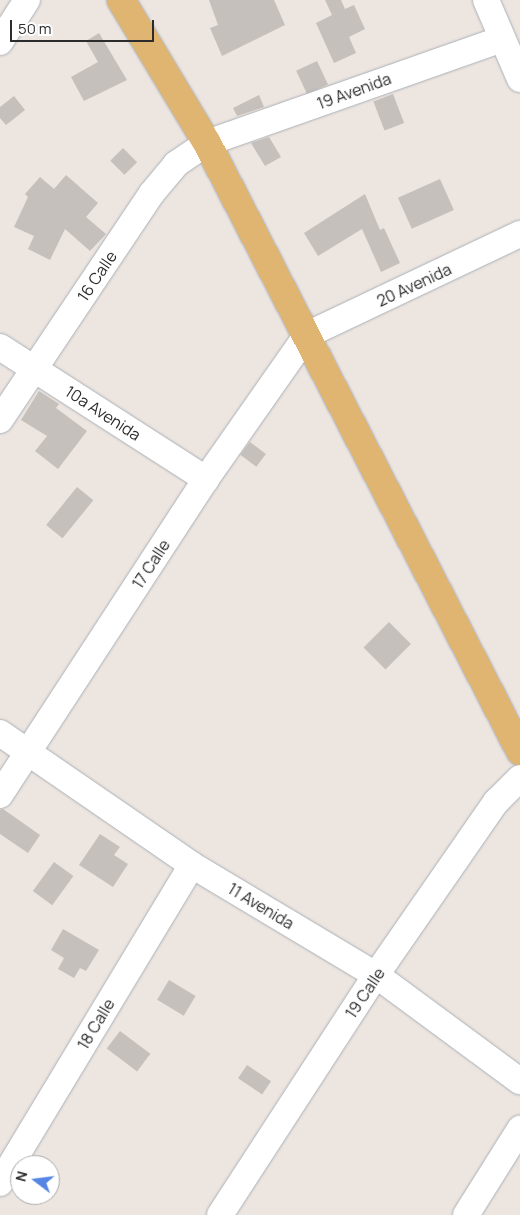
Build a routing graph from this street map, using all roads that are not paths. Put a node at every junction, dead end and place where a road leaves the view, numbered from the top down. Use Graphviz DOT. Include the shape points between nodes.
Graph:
graph roads {
  1 [pos="27,0"];
  2 [pos="121,0"];
  3 [pos="486,0"];
  4 [pos="0,42"];
  5 [pos="513,58"];
  6 [pos="207,143"];
  7 [pos="520,234"];
  8 [pos="308,335"];
  9 [pos="0,347"];
  10 [pos="34,369"];
  11 [pos="0,420"];
  12 [pos="206,480"];
  13 [pos="0,733"];
  14 [pos="520,751"];
  15 [pos="29,752"];
  16 [pos="520,778"];
  17 [pos="0,795"];
  18 [pos="192,865"];
  19 [pos="376,975"];
  20 [pos="520,1081"];
  21 [pos="520,1129"];
  22 [pos="0,1183"];
  23 [pos="220,1215"];
  24 [pos="466,1215"];
  1 -- 4 [label="street"];
  2 -- 6 [label="main road"];
  3 -- 5 [label="street"];
  5 -- 6 [label="street, 19 Avenida"];
  6 -- 8 [label="main road"];
  6 -- 10 [label="street, 16 Calle" via="176,164 152,193"];
  7 -- 8 [label="street, 20 Avenida"];
  8 -- 12 [label="street, 17 Calle"];
  8 -- 14 [label="main road"];
  9 -- 10 [label="street, 10a Avenida"];
  10 -- 11 [label="street, 16 Calle"];
  10 -- 12 [label="street, 10a Avenida"];
  12 -- 15 [label="street, 17 Calle"];
  13 -- 15 [label="street, 11 Avenida"];
  15 -- 17 [label="street, 17 Calle"];
  15 -- 18 [label="street, 11 Avenida"];
  16 -- 19 [label="street, 19 Calle" via="496,802"];
  18 -- 19 [label="street, 11 Avenida"];
  18 -- 22 [label="street, 18 Calle"];
  19 -- 20 [label="street, 11 Avenida"];
  19 -- 23 [label="street, 19 Calle"];
  21 -- 24 [label="street"];
}
